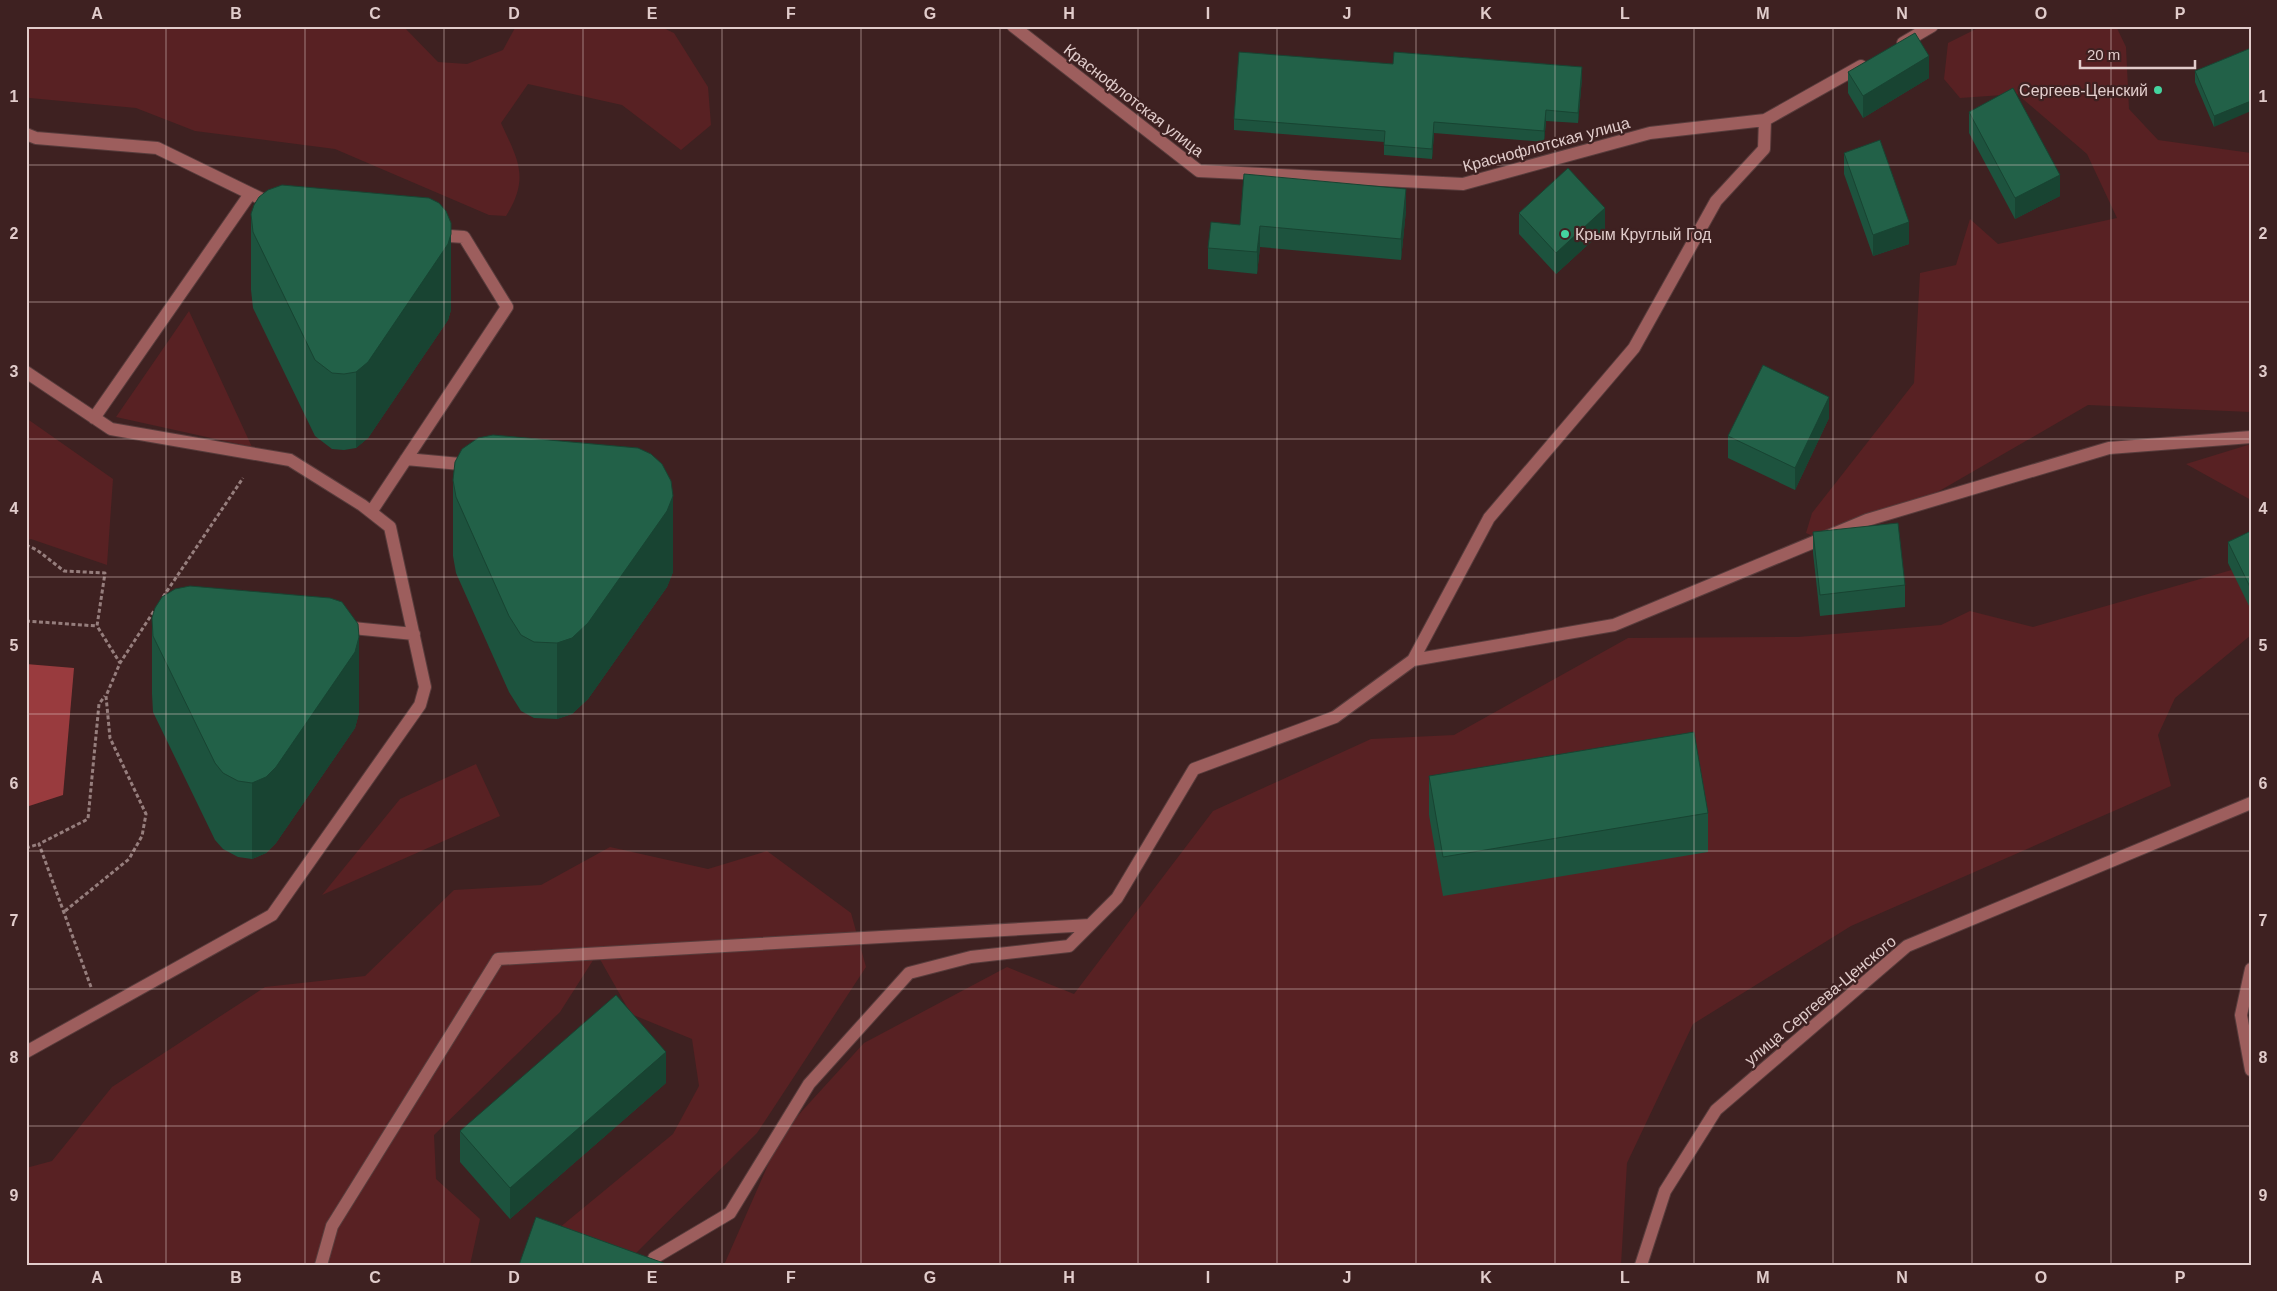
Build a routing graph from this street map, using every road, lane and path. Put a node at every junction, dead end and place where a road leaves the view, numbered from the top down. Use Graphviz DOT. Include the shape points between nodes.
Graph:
graph roads {
  1 [pos="1013,26"];
  2 [pos="1932,26"];
  3 [pos="1890,50"];
  4 [pos="1873,59"];
  5 [pos="1764,120"];
  6 [pos="26,134"];
  7 [pos="250,194"];
  8 [pos="282,209"];
  9 [pos="426,234"];
  10 [pos="26,372"];
  11 [pos="94,418"];
  12 [pos="2251,437"];
  13 [pos="406,458"];
  14 [pos="483,466"];
  15 [pos="243,477"];
  16 [pos="371,512"];
  17 [pos="26,545"];
  18 [pos="163,598"];
  19 [pos="158,606"];
  20 [pos="26,621"];
  21 [pos="98,626"];
  22 [pos="328,626"];
  23 [pos="414,634"];
  24 [pos="1413,660"];
  25 [pos="120,663"];
  26 [pos="106,696"];
  27 [pos="2251,803"];
  28 [pos="39,844"];
  29 [pos="26,848"];
  30 [pos="65,911"];
  31 [pos="1090,925"];
  32 [pos="2251,969"];
  33 [pos="100,1011"];
  34 [pos="26,1052"];
  35 [pos="2251,1070"];
  36 [pos="654,1258"];
  37 [pos="321,1265"];
  38 [pos="1641,1265"];
  1 -- 5 [label="street, Краснофлотская улица" via="1199,171 1464,184 1650,134"];
  2 -- 3 [label="street"];
  4 -- 5 [label="street, Краснофлотская улица"];
  5 -- 24 [label="street" via="1764,149 1716,201 1634,348 1488,518"];
  6 -- 7 [label="street" via="36,138 157,148"];
  7 -- 8 [label="street"];
  7 -- 11 [label="street"];
  9 -- 13 [label="street" via="464,237 507,307"];
  10 -- 11 [label="street"];
  11 -- 16 [label="street" via="111,429 290,460"];
  12 -- 24 [label="street" via="2109,448 1867,520 1614,625"];
  13 -- 14 [label="street"];
  13 -- 16 [label="street"];
  15 -- 18 [label="path"];
  16 -- 23 [label="street" via="390,527"];
  17 -- 21 [label="path" via="64,571 104,573"];
  19 -- 25 [label="path"];
  20 -- 21 [label="path"];
  21 -- 25 [label="path"];
  22 -- 23 [label="street"];
  23 -- 33 [label="street" via="425,687 420,705 272,915"];
  24 -- 31 [label="street" via="1335,717 1194,769 1117,898"];
  25 -- 26 [label="path"];
  26 -- 28 [label="path" via="100,704 88,819"];
  26 -- 30 [label="path" via="110,738 146,814 142,836 129,859"];
  27 -- 38 [label="street, улица Сергеева-Ценского" via="1907,946 1716,1110 1665,1191"];
  28 -- 29 [label="path"];
  28 -- 30 [label="path"];
  30 -- 33 [label="path"];
  31 -- 36 [label="street" via="1069,946 971,957 909,973 809,1084 730,1213"];
  31 -- 37 [label="street" via="498,959 332,1226"];
  32 -- 35 [label="street" via="2241,1015"];
  33 -- 34 [label="street"];
}
